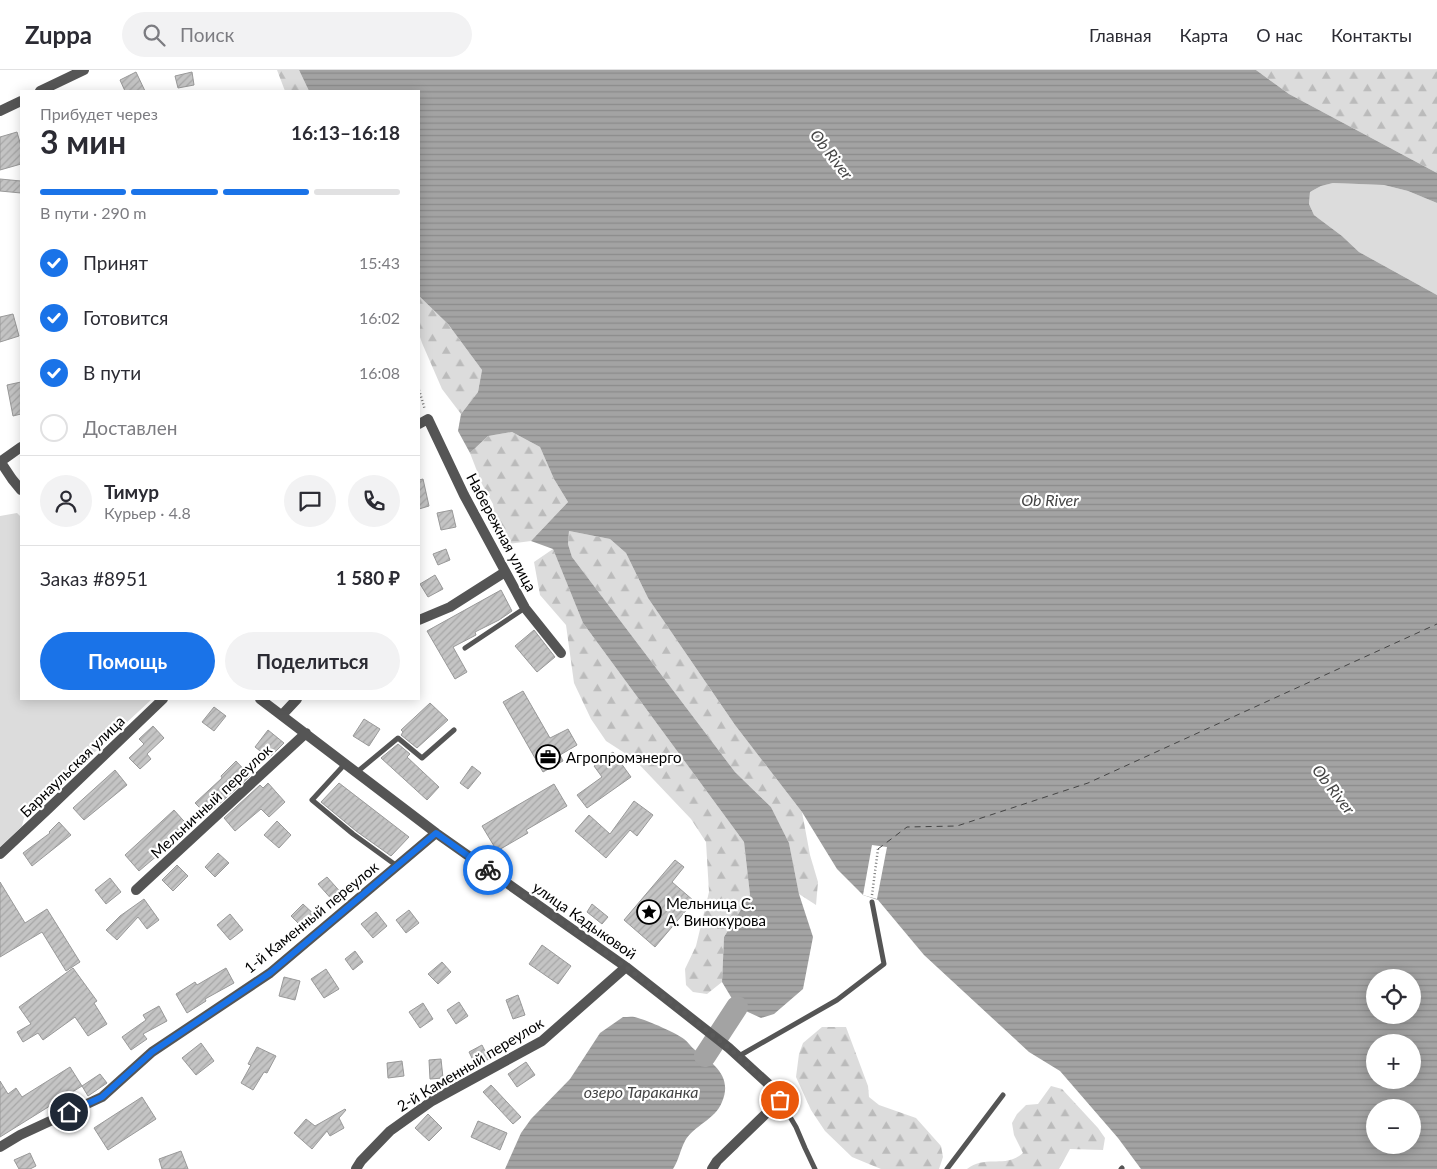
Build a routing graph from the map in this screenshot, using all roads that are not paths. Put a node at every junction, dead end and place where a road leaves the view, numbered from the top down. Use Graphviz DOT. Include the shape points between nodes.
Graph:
graph roads {
  1 [pos="84,70"];
  2 [pos="42,90"];
  3 [pos="20,101"];
  4 [pos="0,111"];
  5 [pos="423,421"];
  6 [pos="20,448"];
  7 [pos="0,462"];
  8 [pos="20,489"];
  9 [pos="505,572"];
  10 [pos="525,608"];
  11 [pos="420,620"];
  12 [pos="465,648"];
  13 [pos="561,653"];
  14 [pos="163,700"];
  15 [pos="261,700"];
  16 [pos="296,700"];
  17 [pos="282,714"];
  18 [pos="454,730"];
  19 [pos="306,733"];
  20 [pos="345,763"];
  21 [pos="357,772"];
  22 [pos="436,833"];
  23 [pos="0,854"];
  24 [pos="397,866"];
  25 [pos="136,890"];
  26 [pos="872,902"];
  27 [pos="626,967"];
  28 [pos="739,1057"];
  29 [pos="1003,1096"];
  30 [pos="780,1100"];
  31 [pos="0,1147"];
  32 [pos="356,1169"];
  33 [pos="712,1169"];
  34 [pos="816,1169"];
  35 [pos="947,1169"];
  1 -- 2 [label="street"];
  3 -- 4 [label="street"];
  5 -- 9 [label="street, Набережная улица"];
  6 -- 7 [label="street"];
  7 -- 8 [label="street"];
  9 -- 10 [label="street, Набережная улица"];
  9 -- 11 [label="street" via="450,607"];
  10 -- 12 [label="lane"];
  10 -- 13 [label="street, Набережная улица"];
  14 -- 23 [label="street, Барнаульская улица"];
  15 -- 17 [label="street, улица Кадыковой"];
  16 -- 17 [label="street"];
  17 -- 19 [label="street, улица Кадыковой"];
  18 -- 21 [label="lane" via="422,758 398,738"];
  19 -- 20 [label="street, улица Кадыковой"];
  19 -- 25 [label="street, Мельничный переулок"];
  20 -- 21 [label="street, улица Кадыковой"];
  20 -- 24 [label="lane" via="312,800"];
  21 -- 22 [label="street, улица Кадыковой"];
  22 -- 24 [label="street, 1-й Каменный переулок"];
  22 -- 27 [label="street, улица Кадыковой"];
  24 -- 31 [label="street, 1-й Каменный переулок" via="270,973 152,1052 102,1097 20,1134"];
  26 -- 28 [label="lane" via="884,964 837,1000"];
  27 -- 28 [label="street, улица Кадыковой"];
  27 -- 32 [label="street, 2-й Каменный переулок" via="542,1041 432,1101 390,1131"];
  28 -- 30 [label="street, улица Кадыковой" via="775,1090"];
  29 -- 35 [label="lane"];
  30 -- 33 [label="street"];
  30 -- 34 [label="lane"];
}
